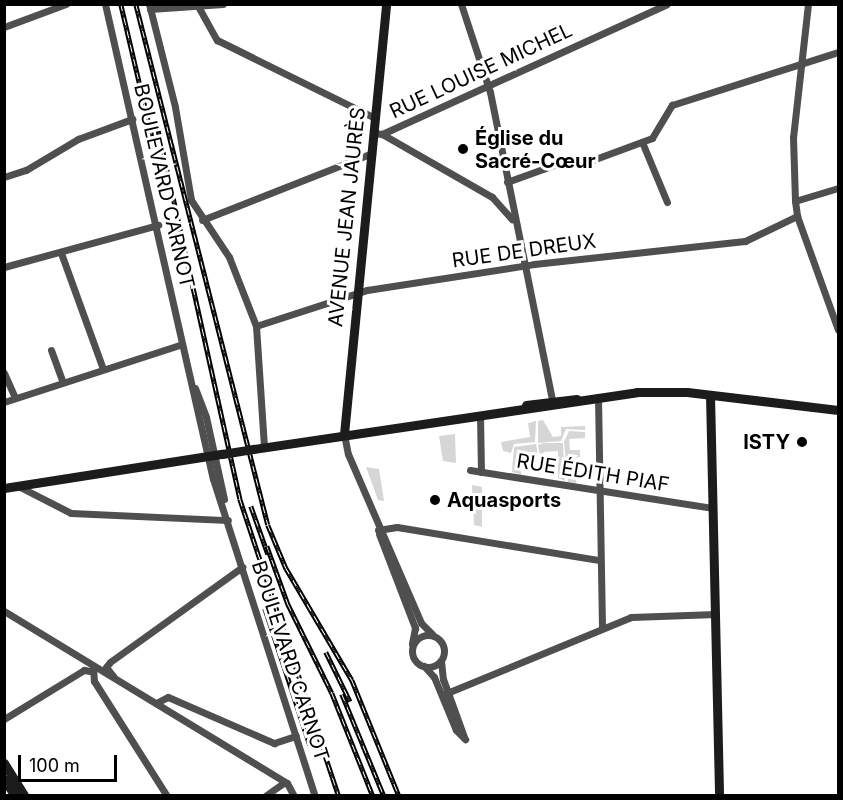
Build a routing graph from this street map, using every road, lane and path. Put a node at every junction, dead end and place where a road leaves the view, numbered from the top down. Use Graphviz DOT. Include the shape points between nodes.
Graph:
graph roads {
  1 [pos="66,4"];
  2 [pos="105,4"];
  3 [pos="223,4"];
  4 [pos="386,4"];
  5 [pos="461,4"];
  6 [pos="667,4"];
  7 [pos="808,4"];
  8 [pos="150,7"];
  9 [pos="199,8"];
  10 [pos="4,27"];
  11 [pos="838,52"];
  12 [pos="801,65"];
  13 [pos="488,85"];
  14 [pos="375,118"];
  15 [pos="132,119"];
  16 [pos="378,133"];
  17 [pos="642,142"];
  18 [pos="372,153"];
  19 [pos="4,177"];
  20 [pos="507,182"];
  21 [pos="838,188"];
  22 [pos="509,194"];
  23 [pos="492,197"];
  24 [pos="795,201"];
  25 [pos="667,202"];
  26 [pos="797,216"];
  27 [pos="202,220"];
  28 [pos="514,221"];
  29 [pos="158,225"];
  30 [pos="61,253"];
  31 [pos="523,266"];
  32 [pos="4,267"];
  33 [pos="358,292"];
  34 [pos="255,326"];
  35 [pos="838,330"];
  36 [pos="183,344"];
  37 [pos="51,350"];
  38 [pos="103,369"];
  39 [pos="4,373"];
  40 [pos="62,381"];
  41 [pos="598,397"];
  42 [pos="15,398"];
  43 [pos="709,398"];
  44 [pos="4,402"];
  45 [pos="553,403"];
  46 [pos="838,410"];
  47 [pos="480,415"];
  48 [pos="838,415"];
  49 [pos="344,434"];
  50 [pos="264,448"];
  51 [pos="215,455"];
  52 [pos="470,470"];
  53 [pos="481,472"];
  54 [pos="18,486"];
  55 [pos="4,488"];
  56 [pos="600,490"];
  57 [pos="712,510"];
  58 [pos="228,520"];
  59 [pos="379,529"];
  60 [pos="599,560"];
  61 [pos="242,567"];
  62 [pos="4,611"];
  63 [pos="713,614"];
  64 [pos="602,628"];
  65 [pos="432,634"];
  66 [pos="412,644"];
  67 [pos="441,661"];
  68 [pos="424,666"];
  69 [pos="92,669"];
  70 [pos="115,678"];
  71 [pos="445,694"];
  72 [pos="156,703"];
  73 [pos="4,719"];
  74 [pos="296,736"];
  75 [pos="4,763"];
  76 [pos="4,779"];
  77 [pos="285,782"];
  78 [pos="293,792"];
  79 [pos="15,795"];
  80 [pos="25,795"];
  81 [pos="167,795"];
  82 [pos="265,795"];
  83 [pos="315,795"];
  84 [pos="714,795"];
  85 [pos="719,795"];
  1 -- 10 [label="street"];
  2 -- 15 [label="street, BOULEVARD CARNOT"];
  3 -- 9 [label="street"];
  4 -- 14 [label="main road, AVENUE JEAN JAURÈS"];
  5 -- 13 [label="street"];
  6 -- 13 [label="street, RUE LOUISE MICHEL"];
  7 -- 12 [label="street"];
  8 -- 9 [label="street"];
  8 -- 27 [label="street" via="175,107 191,200"];
  9 -- 14 [label="street" via="217,40"];
  11 -- 12 [label="street"];
  12 -- 17 [label="street" via="672,105 657,133"];
  12 -- 24 [label="street" via="793,137"];
  13 -- 16 [label="street, RUE LOUISE MICHEL"];
  13 -- 20 [label="street"];
  14 -- 16 [label="main road, AVENUE JEAN JAURÈS"];
  15 -- 19 [label="street" via="78,139 26,170"];
  15 -- 29 [label="street, BOULEVARD CARNOT"];
  16 -- 18 [label="main road, AVENUE JEAN JAURÈS"];
  16 -- 23 [label="street"];
  17 -- 20 [label="street" via="579,165 554,165"];
  17 -- 25 [label="street"];
  18 -- 27 [label="street"];
  18 -- 33 [label="main road, AVENUE JEAN JAURÈS"];
  20 -- 22 [label="street"];
  21 -- 24 [label="street"];
  22 -- 23 [label="street"];
  22 -- 28 [label="street"];
  23 -- 28 [label="street"];
  24 -- 26 [label="street"];
  26 -- 31 [label="street, RUE DE DREUX" via="745,241"];
  26 -- 35 [label="street"];
  27 -- 34 [label="street" via="230,257"];
  28 -- 31 [label="street"];
  29 -- 30 [label="street" via="75,245"];
  29 -- 36 [label="street, BOULEVARD CARNOT"];
  30 -- 32 [label="street"];
  30 -- 38 [label="street"];
  31 -- 33 [label="street, RUE DE DREUX"];
  31 -- 45 [label="street"];
  33 -- 34 [label="street, RUE DE DREUX"];
  33 -- 49 [label="main road, AVENUE JEAN JAURÈS"];
  34 -- 50 [label="street"];
  36 -- 38 [label="street"];
  36 -- 51 [label="street, BOULEVARD CARNOT"];
  37 -- 40 [label="street"];
  38 -- 40 [label="street"];
  39 -- 42 [label="street"];
  40 -- 42 [label="street"];
  41 -- 43 [label="main road" via="654,392"];
  41 -- 45 [label="main road"];
  41 -- 56 [label="street"];
  42 -- 44 [label="street"];
  43 -- 46 [label="main road"];
  43 -- 48 [label="main road"];
  43 -- 57 [label="main road"];
  45 -- 47 [label="main road"];
  47 -- 49 [label="main road"];
  47 -- 53 [label="street"];
  49 -- 50 [label="main road"];
  49 -- 59 [label="street" via="348,454"];
  50 -- 51 [label="main road, bridge"];
  51 -- 54 [label="main road"];
  51 -- 58 [label="street, BOULEVARD CARNOT"];
  52 -- 53 [label="street, RUE ÉDITH PIAF"];
  53 -- 56 [label="street, RUE ÉDITH PIAF"];
  54 -- 55 [label="main road"];
  54 -- 58 [label="street" via="72,513"];
  56 -- 57 [label="street, RUE ÉDITH PIAF"];
  56 -- 60 [label="street"];
  57 -- 63 [label="main road"];
  58 -- 61 [label="street, BOULEVARD CARNOT"];
  59 -- 60 [label="street" via="397,527"];
  59 -- 65 [label="street" via="421,623"];
  59 -- 66 [label="street" via="413,624"];
  60 -- 64 [label="street"];
  61 -- 70 [label="street" via="110,662 107,670"];
  61 -- 74 [label="street, BOULEVARD CARNOT"];
  62 -- 69 [label="street"];
  63 -- 64 [label="street" via="631,617"];
  63 -- 84 [label="main road"];
  63 -- 85 [label="main road"];
  64 -- 71 [label="street"];
  65 -- 66 [label="street" via="419,637"];
  65 -- 67 [label="street" via="443,645"];
  66 -- 68 [label="street" via="415,660"];
  67 -- 68 [label="street"];
  67 -- 71 [label="street"];
  68 -- 71 [label="street"];
  69 -- 70 [label="street"];
  69 -- 73 [label="street" via="84,670"];
  69 -- 81 [label="street"];
  70 -- 72 [label="street"];
  71 -- 71 [label="street" via="456,730 465,740"];
  72 -- 74 [label="street" via="168,697 274,743"];
  72 -- 77 [label="street"];
  74 -- 83 [label="street, BOULEVARD CARNOT"];
  75 -- 80 [label="main road"];
  76 -- 79 [label="main road"];
  77 -- 78 [label="street"];
  77 -- 82 [label="street"];
}
